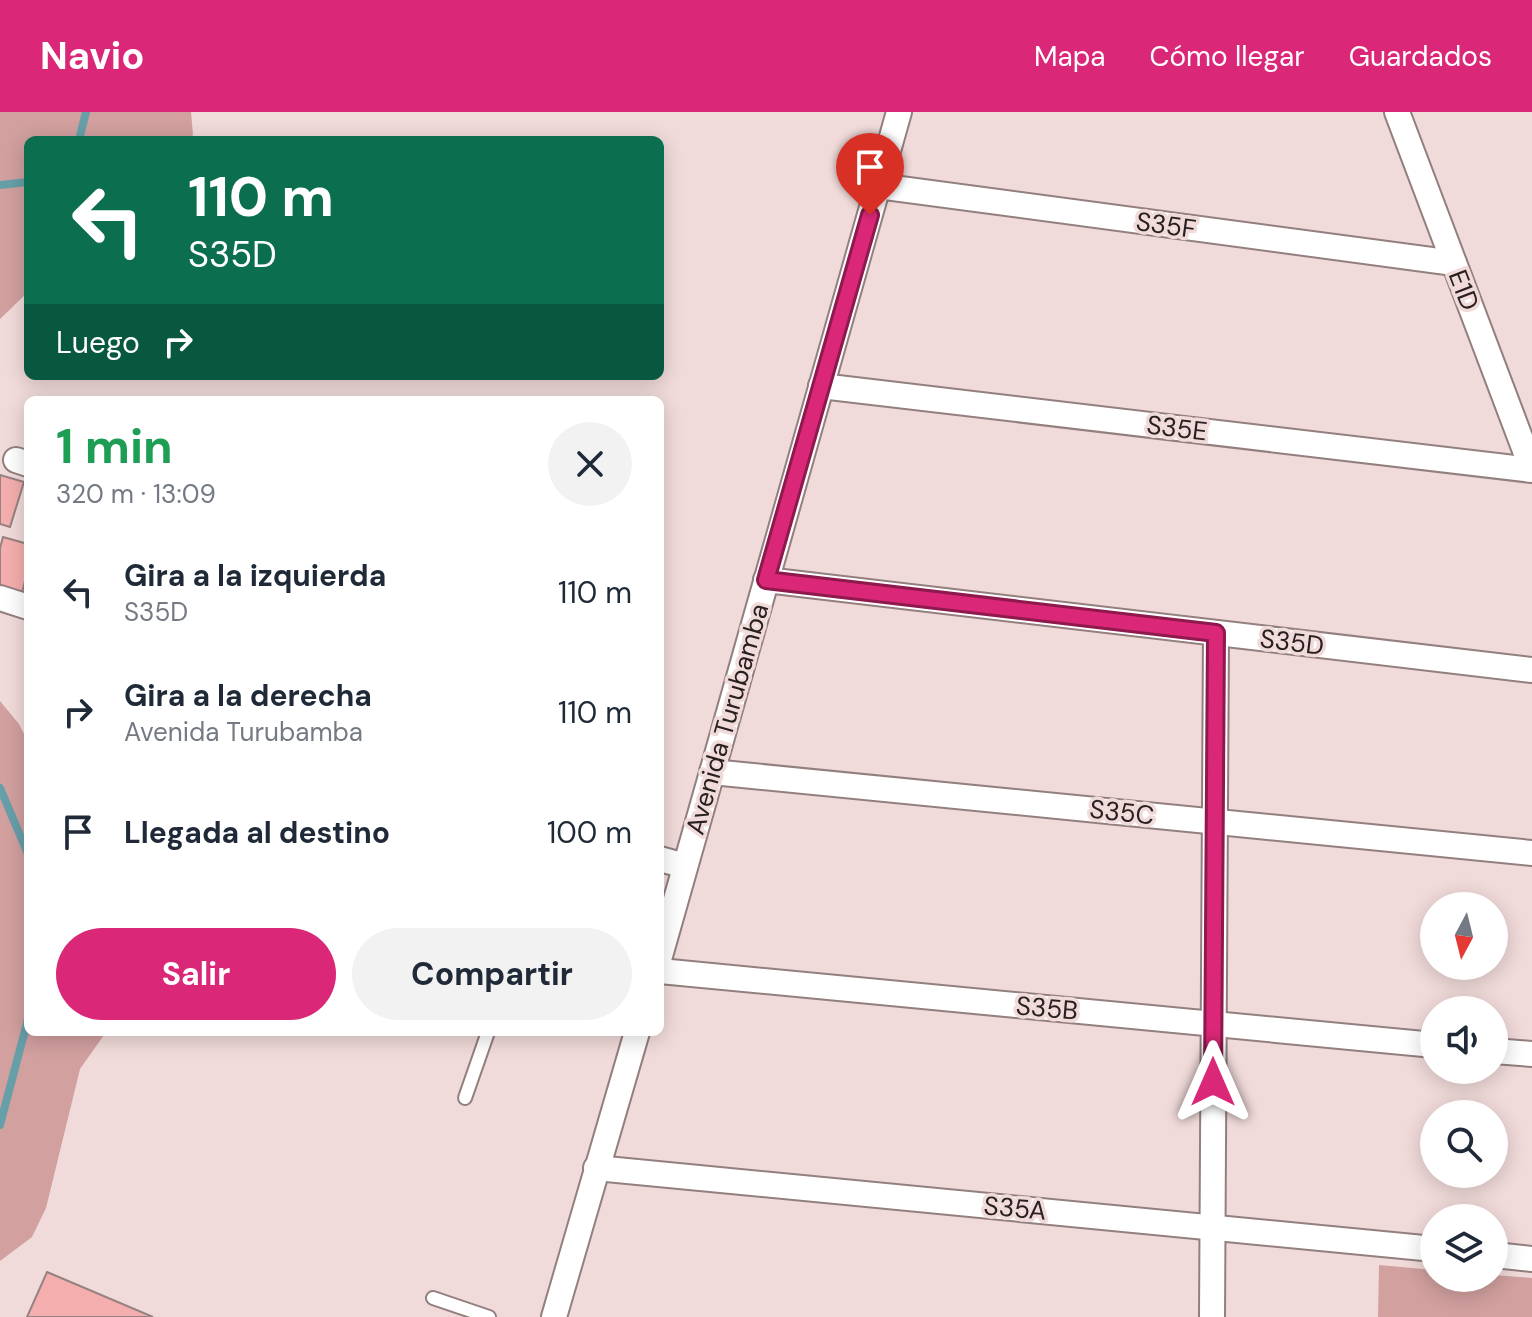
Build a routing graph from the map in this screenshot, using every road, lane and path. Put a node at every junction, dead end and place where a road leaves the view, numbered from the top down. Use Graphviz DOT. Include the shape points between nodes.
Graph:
graph roads {
  1 [pos="899,112"];
  2 [pos="1397,112"];
  3 [pos="878,186"];
  4 [pos="1454,263"];
  5 [pos="821,386"];
  6 [pos="1532,469"];
  7 [pos="766,580"];
  8 [pos="0,598"];
  9 [pos="24,606"];
  10 [pos="1216,633"];
  11 [pos="1532,670"];
  12 [pos="712,772"];
  13 [pos="1215,822"];
  14 [pos="1532,853"];
  15 [pos="664,860"];
  16 [pos="685,866"];
  17 [pos="664,942"];
  18 [pos="664,971"];
  19 [pos="1214,1024"];
  20 [pos="487,1036"];
  21 [pos="636,1036"];
  22 [pos="1420,1044"];
  23 [pos="1508,1052"];
  24 [pos="1532,1054"];
  25 [pos="465,1098"];
  26 [pos="596,1168"];
  27 [pos="1213,1227"];
  28 [pos="1420,1248"];
  29 [pos="1508,1256"];
  30 [pos="1532,1259"];
  31 [pos="433,1298"];
  32 [pos="489,1317"];
  33 [pos="554,1317"];
  34 [pos="1212,1317"];
  1 -- 3 [label="street, Avenida Turubamba"];
  2 -- 4 [label="street, E1D"];
  3 -- 4 [label="street, S35F"];
  3 -- 5 [label="street, Avenida Turubamba"];
  4 -- 6 [label="street, E1D"];
  5 -- 6 [label="street, S35E"];
  5 -- 7 [label="street, Avenida Turubamba"];
  7 -- 10 [label="street, S35D"];
  7 -- 12 [label="street, Avenida Turubamba"];
  8 -- 9 [label="street"];
  10 -- 11 [label="street, S35D"];
  10 -- 13 [label="street"];
  12 -- 13 [label="street, S35C"];
  12 -- 16 [label="street, Avenida Turubamba"];
  13 -- 14 [label="street, S35C"];
  13 -- 19 [label="street"];
  15 -- 16 [label="street"];
  16 -- 17 [label="street, Avenida Turubamba"];
  18 -- 19 [label="street, S35B"];
  19 -- 22 [label="street, S35B"];
  19 -- 27 [label="street"];
  20 -- 25 [label="lane"];
  21 -- 26 [label="street"];
  23 -- 24 [label="street"];
  26 -- 27 [label="street, S35A"];
  26 -- 33 [label="street"];
  27 -- 28 [label="street, S35A"];
  27 -- 34 [label="street"];
  29 -- 30 [label="street"];
  31 -- 32 [label="lane"];
}
